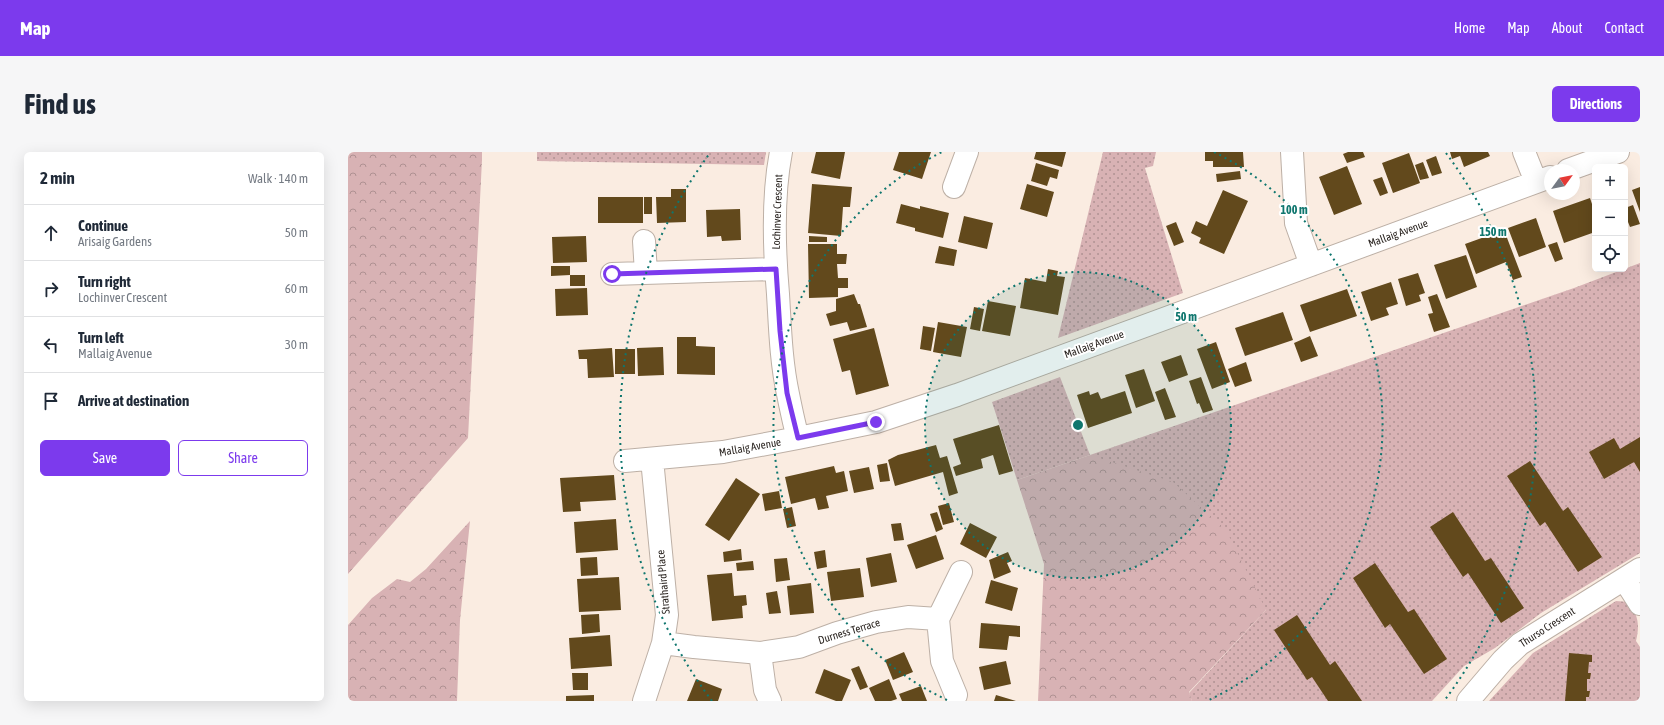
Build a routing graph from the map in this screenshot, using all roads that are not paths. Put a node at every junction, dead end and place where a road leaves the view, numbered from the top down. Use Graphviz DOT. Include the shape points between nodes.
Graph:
graph roads {
  1 [pos="781,152"];
  2 [pos="967,152"];
  3 [pos="1292,152"];
  4 [pos="1524,152"];
  5 [pos="1618,152"];
  6 [pos="1580,166"];
  7 [pos="1543,179"];
  8 [pos="954,187"];
  9 [pos="644,241"];
  10 [pos="1311,265"];
  11 [pos="776,269"];
  12 [pos="646,273"];
  13 [pos="612,274"];
  14 [pos="798,438"];
  15 [pos="652,459"];
  16 [pos="625,461"];
  17 [pos="961,572"];
  18 [pos="1632,574"];
  19 [pos="1640,604"];
  20 [pos="938,619"];
  21 [pos="663,643"];
  22 [pos="760,653"];
  23 [pos="956,695"];
  24 [pos="644,701"];
  25 [pos="770,701"];
  26 [pos="1468,701"];
  1 -- 11 [label="street, Lochinver Crescent" via="775,218"];
  2 -- 8 [label="street"];
  3 -- 10 [label="street" via="1296,223"];
  4 -- 7 [label="street"];
  5 -- 6 [label="street"];
  7 -- 10 [label="street, Mallaig Avenue"];
  9 -- 12 [label="street"];
  10 -- 14 [label="street, Mallaig Avenue" via="957,395 876,422"];
  11 -- 12 [label="street"];
  11 -- 14 [label="street, Lochinver Crescent" via="787,393"];
  12 -- 13 [label="street"];
  14 -- 15 [label="street, Mallaig Avenue" via="723,452"];
  15 -- 16 [label="street, Mallaig Avenue"];
  15 -- 21 [label="street, Strathaird Place" via="667,615"];
  17 -- 20 [label="street"];
  18 -- 19 [label="street"];
  18 -- 26 [label="street, Thurso Crescent" via="1520,644"];
  20 -- 22 [label="street, Durness Terrace" via="908,617 876,622 799,647"];
  20 -- 23 [label="street" via="942,661"];
  21 -- 22 [label="street, Durness Terrace"];
  21 -- 24 [label="street, Strathaird Place"];
  22 -- 25 [label="street" via="765,690"];
}
